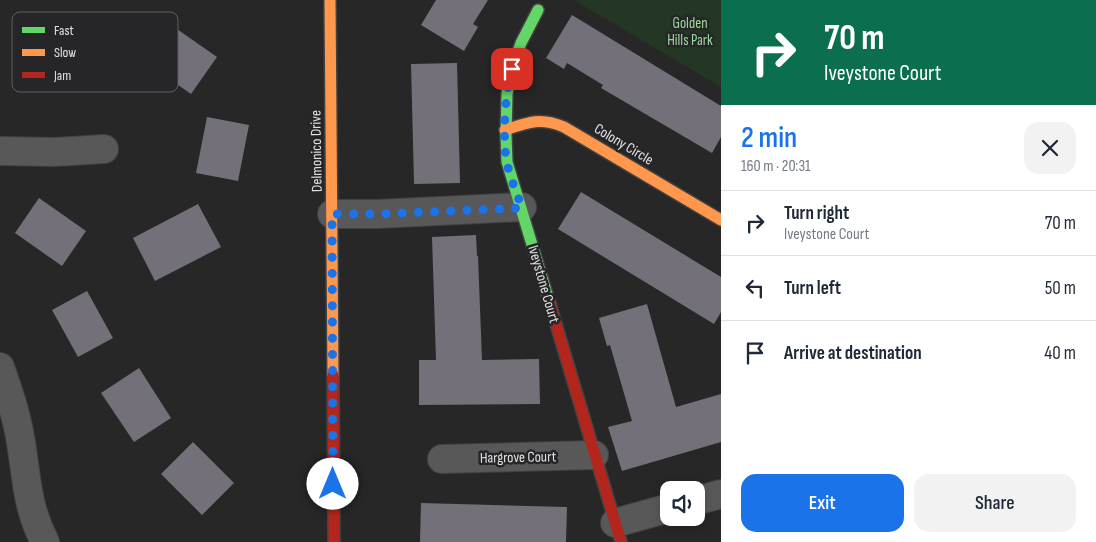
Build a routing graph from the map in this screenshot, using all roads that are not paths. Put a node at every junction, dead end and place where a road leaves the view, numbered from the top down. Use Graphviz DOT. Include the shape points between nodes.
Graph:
graph roads {
  1 [pos="330,0"];
  2 [pos="538,10"];
  3 [pos="505,130"];
  4 [pos="104,148"];
  5 [pos="0,151"];
  6 [pos="522,208"];
  7 [pos="332,214"];
  8 [pos="721,220"];
  9 [pos="0,367"];
  10 [pos="594,455"];
  11 [pos="442,459"];
  12 [pos="721,494"];
  13 [pos="705,498"];
  14 [pos="660,512"];
  15 [pos="618,533"];
  16 [pos="45,542"];
  17 [pos="334,542"];
  1 -- 7 [label="street, Delmonico Drive"];
  2 -- 3 [label="street, Iveystone Court" via="516,55 508,84"];
  3 -- 6 [label="street, Iveystone Court" via="507,162"];
  3 -- 8 [label="street, Colony Circle" via="534,120 554,121"];
  4 -- 5 [label="street" via="55,152"];
  6 -- 7 [label="street"];
  6 -- 10 [label="street, Iveystone Court"];
  7 -- 17 [label="street, Delmonico Drive"];
  9 -- 16 [label="street" via="20,438 29,500"];
  10 -- 11 [label="street, Hargrove Court"];
  10 -- 15 [label="street, Iveystone Court"];
  12 -- 13 [label="street"];
  14 -- 15 [label="street"];
}
